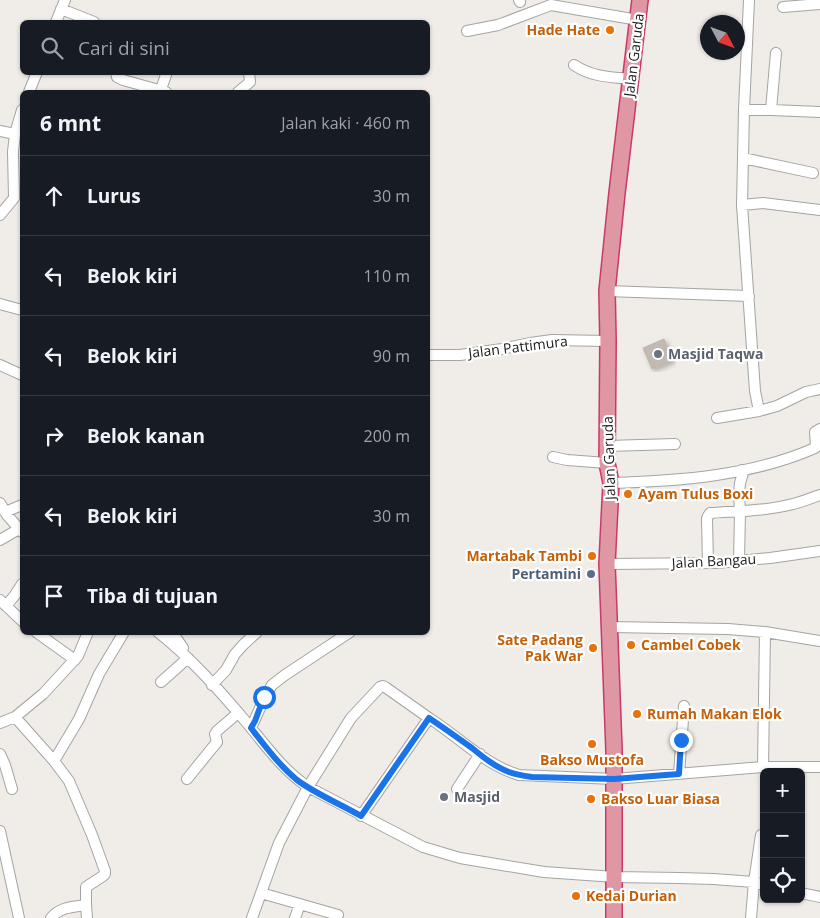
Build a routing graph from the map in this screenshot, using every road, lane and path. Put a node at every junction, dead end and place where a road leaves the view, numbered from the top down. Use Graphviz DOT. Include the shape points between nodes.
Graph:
graph roads {
  1 [pos="640,0"];
  2 [pos="749,0"];
  3 [pos="63,3"];
  4 [pos="820,4"];
  5 [pos="783,7"];
  6 [pos="57,20"];
  7 [pos="91,20"];
  8 [pos="638,20"];
  9 [pos="467,31"];
  10 [pos="776,53"];
  11 [pos="574,66"];
  12 [pos="36,75"];
  13 [pos="117,75"];
  14 [pos="166,75"];
  15 [pos="250,75"];
  16 [pos="631,79"];
  17 [pos="30,90"];
  18 [pos="156,90"];
  19 [pos="163,90"];
  20 [pos="240,90"];
  21 [pos="744,110"];
  22 [pos="771,110"];
  23 [pos="820,112"];
  24 [pos="20,117"];
  25 [pos="0,131"];
  26 [pos="15,134"];
  27 [pos="743,158"];
  28 [pos="813,174"];
  29 [pos="18,200"];
  30 [pos="742,205"];
  31 [pos="820,210"];
  32 [pos="0,215"];
  33 [pos="607,291"];
  34 [pos="748,296"];
  35 [pos="0,304"];
  36 [pos="20,309"];
  37 [pos="608,341"];
  38 [pos="430,355"];
  39 [pos="0,366"];
  40 [pos="20,374"];
  41 [pos="820,389"];
  42 [pos="759,411"];
  43 [pos="717,418"];
  44 [pos="820,429"];
  45 [pos="675,444"];
  46 [pos="606,446"];
  47 [pos="553,457"];
  48 [pos="607,463"];
  49 [pos="742,470"];
  50 [pos="611,483"];
  51 [pos="820,495"];
  52 [pos="20,505"];
  53 [pos="3,508"];
  54 [pos="740,512"];
  55 [pos="20,530"];
  56 [pos="20,531"];
  57 [pos="0,540"];
  58 [pos="820,551"];
  59 [pos="739,561"];
  60 [pos="708,563"];
  61 [pos="607,564"];
  62 [pos="20,587"];
  63 [pos="3,603"];
  64 [pos="20,619"];
  65 [pos="609,627"];
  66 [pos="765,632"];
  67 [pos="40,635"];
  68 [pos="87,635"];
  69 [pos="122,635"];
  70 [pos="161,635"];
  71 [pos="174,635"];
  72 [pos="254,635"];
  73 [pos="345,635"];
  74 [pos="820,641"];
  75 [pos="187,657"];
  76 [pos="75,660"];
  77 [pos="161,682"];
  78 [pos="212,685"];
  79 [pos="684,706"];
  80 [pos="238,713"];
  81 [pos="15,717"];
  82 [pos="429,718"];
  83 [pos="0,723"];
  84 [pos="251,728"];
  85 [pos="0,754"];
  86 [pos="480,754"];
  87 [pos="54,761"];
  88 [pos="763,767"];
  89 [pos="820,767"];
  90 [pos="679,774"];
  91 [pos="187,779"];
  92 [pos="614,779"];
  93 [pos="308,787"];
  94 [pos="12,789"];
  95 [pos="457,789"];
  96 [pos="361,816"];
  97 [pos="0,831"];
  98 [pos="761,858"];
  99 [pos="615,877"];
  100 [pos="759,883"];
  101 [pos="261,892"];
  102 [pos="805,894"];
  103 [pos="820,897"];
  104 [pos="300,904"];
  105 [pos="86,905"];
  106 [pos="338,915"];
  107 [pos="19,918"];
  108 [pos="51,918"];
  109 [pos="87,918"];
  110 [pos="252,918"];
  111 [pos="295,918"];
  112 [pos="614,918"];
  113 [pos="751,918"];
  1 -- 8 [label="highway, Jalan Garuda"];
  2 -- 21 [label="street"];
  3 -- 6 [label="street"];
  3 -- 7 [label="street"];
  4 -- 5 [label="street"];
  8 -- 9 [label="street" via="551,5 498,25"];
  8 -- 16 [label="highway, Jalan Garuda"];
  10 -- 22 [label="street"];
  11 -- 16 [label="street" via="589,74"];
  12 -- 17 [label="street"];
  13 -- 18 [label="street"];
  14 -- 19 [label="street"];
  15 -- 20 [label="street" via="250,82"];
  16 -- 33 [label="highway, Jalan Garuda"];
  21 -- 22 [label="street"];
  21 -- 27 [label="street"];
  22 -- 23 [label="street"];
  24 -- 26 [label="street"];
  25 -- 26 [label="street"];
  26 -- 29 [label="street" via="13,152"];
  27 -- 28 [label="street"];
  27 -- 30 [label="street"];
  29 -- 32 [label="street"];
  30 -- 31 [label="street" via="763,203"];
  30 -- 34 [label="street"];
  33 -- 34 [label="street"];
  33 -- 37 [label="highway, Jalan Garuda"];
  34 -- 42 [label="street"];
  35 -- 36 [label="street"];
  37 -- 38 [label="street, Jalan Pattimura" via="552,340 468,354"];
  37 -- 46 [label="highway, Jalan Garuda"];
  39 -- 40 [label="street"];
  41 -- 42 [label="street"];
  42 -- 43 [label="street"];
  44 -- 49 [label="street" via="815,432 816,447 775,464"];
  45 -- 46 [label="street"];
  46 -- 48 [label="highway, Jalan Garuda"];
  47 -- 48 [label="street"];
  48 -- 50 [label="highway, Jalan Garuda"];
  49 -- 50 [label="street" via="701,478"];
  49 -- 54 [label="street"];
  50 -- 61 [label="highway, Jalan Garuda"];
  51 -- 54 [label="street" via="794,504"];
  52 -- 53 [label="street"];
  53 -- 55 [label="street"];
  54 -- 59 [label="street"];
  54 -- 60 [label="street" via="710,513 708,516"];
  56 -- 57 [label="street"];
  58 -- 59 [label="street, Jalan Bangau"];
  59 -- 60 [label="street, Jalan Bangau"];
  60 -- 61 [label="street, Jalan Bangau"];
  61 -- 65 [label="highway, Jalan Garuda"];
  62 -- 63 [label="street"];
  63 -- 64 [label="street"];
  65 -- 66 [label="street" via="728,628"];
  65 -- 92 [label="highway, Jalan Garuda"];
  66 -- 74 [label="street"];
  66 -- 88 [label="street"];
  67 -- 76 [label="street"];
  68 -- 76 [label="street"];
  69 -- 87 [label="street"];
  70 -- 75 [label="street"];
  71 -- 75 [label="street"];
  72 -- 78 [label="street"];
  73 -- 84 [label="street" via="272,686"];
  75 -- 77 [label="street"];
  75 -- 78 [label="street"];
  76 -- 81 [label="street" via="43,694"];
  78 -- 80 [label="street"];
  79 -- 90 [label="street"];
  80 -- 84 [label="street"];
  80 -- 91 [label="street" via="216,731 216,742"];
  81 -- 83 [label="street"];
  81 -- 87 [label="street"];
  82 -- 86 [label="street"];
  82 -- 93 [label="street" via="385,687 380,687 351,718"];
  82 -- 96 [label="street"];
  84 -- 93 [label="street" via="285,768"];
  85 -- 94 [label="street"];
  86 -- 92 [label="street" via="507,772 519,775"];
  86 -- 95 [label="street"];
  87 -- 105 [label="street" via="69,781 105,871 103,876 86,887"];
  88 -- 89 [label="street"];
  88 -- 90 [label="street"];
  90 -- 92 [label="street"];
  92 -- 99 [label="highway, Jalan Garuda"];
  93 -- 96 [label="street"];
  93 -- 101 [label="street" via="279,843"];
  96 -- 99 [label="street" via="423,847 460,858 544,872"];
  97 -- 107 [label="street"];
  98 -- 100 [label="street"];
  99 -- 100 [label="street"];
  99 -- 112 [label="highway, Jalan Garuda"];
  100 -- 113 [label="street"];
  101 -- 104 [label="street"];
  101 -- 110 [label="street"];
  102 -- 103 [label="street"];
  104 -- 106 [label="street"];
  104 -- 111 [label="street"];
  105 -- 108 [label="street" via="62,909"];
  105 -- 109 [label="street"];
}
